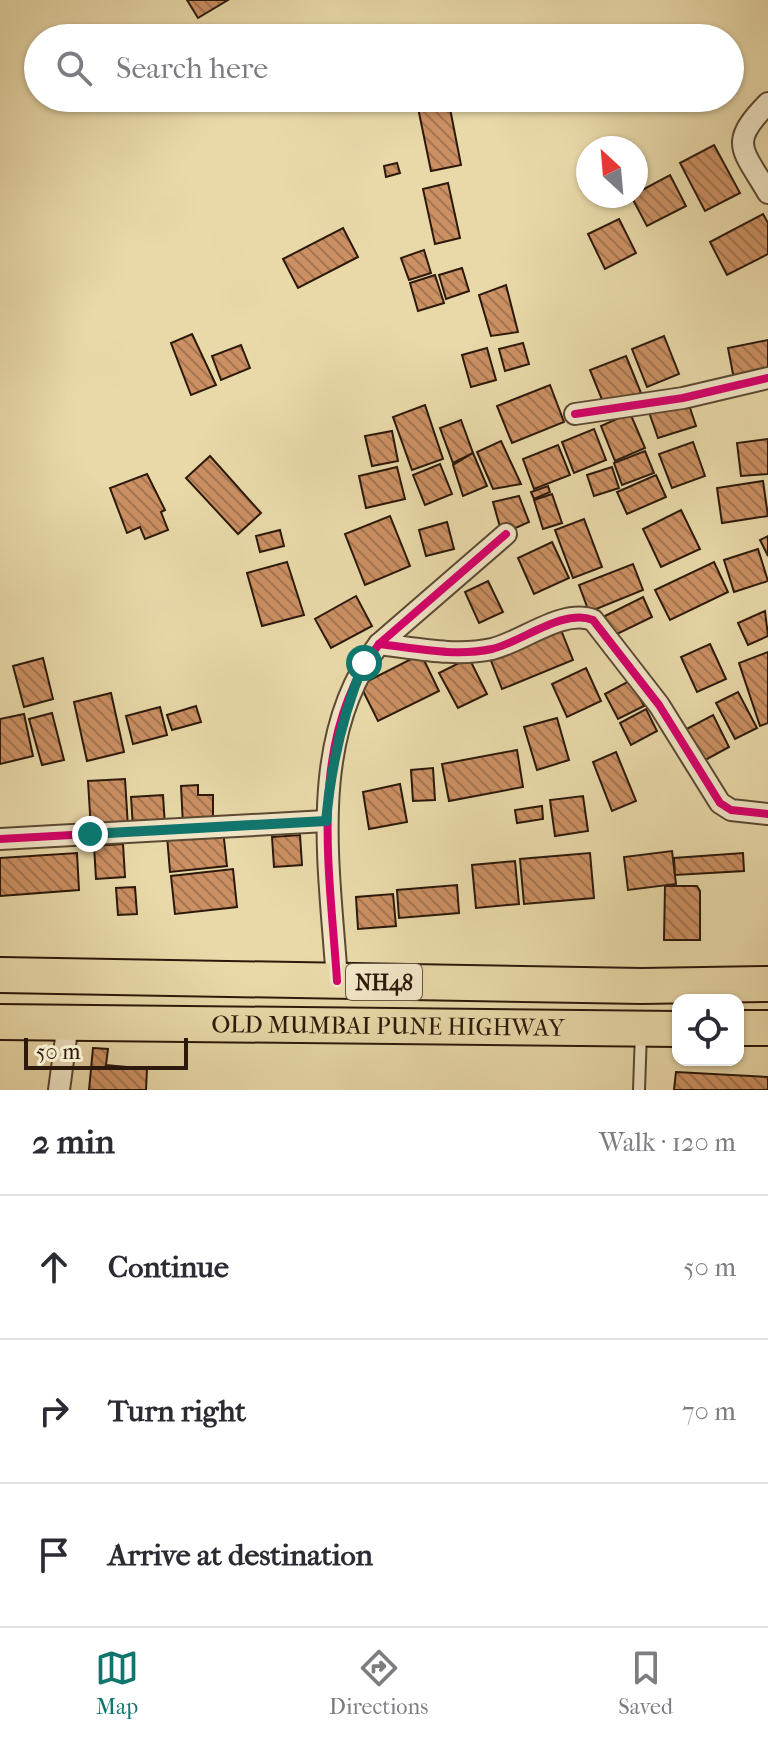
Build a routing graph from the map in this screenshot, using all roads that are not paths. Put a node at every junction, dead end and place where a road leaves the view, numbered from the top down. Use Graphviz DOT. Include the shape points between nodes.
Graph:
graph roads {
  1 [pos="768,103"];
  2 [pos="768,193"];
  3 [pos="768,378"];
  4 [pos="575,414"];
  5 [pos="506,534"];
  6 [pos="379,644"];
  7 [pos="768,814"];
  8 [pos="326,821"];
  9 [pos="0,839"];
  10 [pos="0,975"];
  11 [pos="337,981"];
  12 [pos="768,984"];
  13 [pos="0,1022"];
  14 [pos="68,1023"];
  15 [pos="744,1028"];
  16 [pos="768,1028"];
  17 [pos="672,1029"];
  18 [pos="641,1030"];
  19 [pos="59,1090"];
  20 [pos="639,1090"];
  1 -- 2 [label="street" via="742,139"];
  3 -- 4 [label="street" via="683,398"];
  5 -- 6 [label="street"];
  6 -- 7 [label="street" via="473,652 556,624 593,620 659,705 720,803 731,810"];
  6 -- 8 [label="street" via="364,663 342,714"];
  8 -- 9 [label="street"];
  8 -- 11 [label="street"];
  10 -- 11 [label="highway, OLD MUMBAI PUNE HIGHWAY / NH48"];
  11 -- 12 [label="highway, OLD MUMBAI PUNE HIGHWAY / NH48"];
  13 -- 14 [label="highway, OLD MUMBAI PUNE HIGHWAY / NH48"];
  14 -- 18 [label="highway, OLD MUMBAI PUNE HIGHWAY / NH48"];
  14 -- 19 [label="street"];
  15 -- 16 [label="highway"];
  17 -- 18 [label="highway, OLD MUMBAI PUNE HIGHWAY / NH48"];
  18 -- 20 [label="lane"];
}
